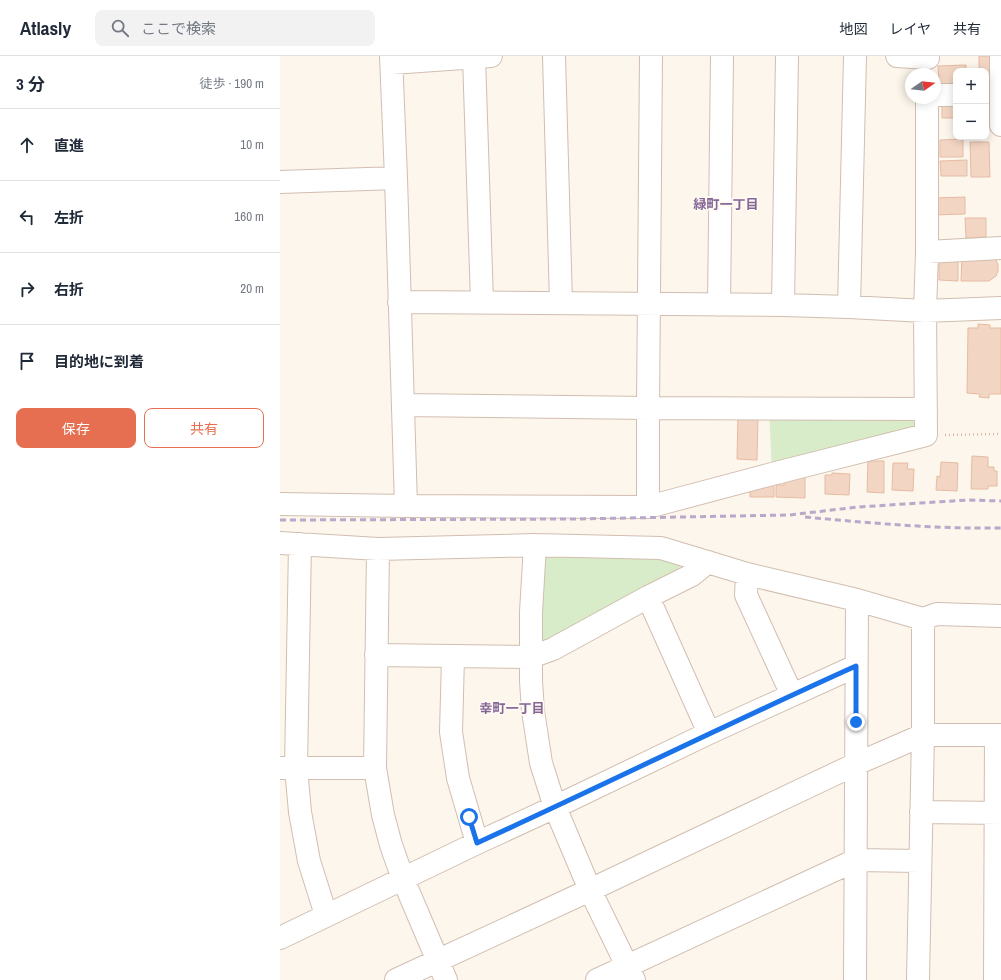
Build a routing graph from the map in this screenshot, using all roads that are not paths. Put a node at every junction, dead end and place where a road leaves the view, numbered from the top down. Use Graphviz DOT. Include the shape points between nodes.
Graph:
graph roads {
  1 [pos="554,56"];
  2 [pos="651,56"];
  3 [pos="722,56"];
  4 [pos="787,56"];
  5 [pos="854,56"];
  6 [pos="897,56"];
  7 [pos="1001,56"];
  8 [pos="482,57"];
  9 [pos="392,60"];
  10 [pos="928,63"];
  11 [pos="941,95"];
  12 [pos="953,95"];
  13 [pos="989,96"];
  14 [pos="1001,96"];
  15 [pos="927,104"];
  16 [pos="1001,125"];
  17 [pos="396,178"];
  18 [pos="280,182"];
  19 [pos="1001,248"];
  20 [pos="927,252"];
  21 [pos="399,302"];
  22 [pos="482,302"];
  23 [pos="561,303"];
  24 [pos="649,304"];
  25 [pos="719,305"];
  26 [pos="783,306"];
  27 [pos="849,307"];
  28 [pos="1001,308"];
  29 [pos="925,311"];
  30 [pos="403,405"];
  31 [pos="648,408"];
  32 [pos="926,409"];
  33 [pos="280,504"];
  34 [pos="406,506"];
  35 [pos="648,507"];
  36 [pos="290,544"];
  37 [pos="535,545"];
  38 [pos="378,549"];
  39 [pos="708,562"];
  40 [pos="747,574"];
  41 [pos="648,597"];
  42 [pos="857,600"];
  43 [pos="1001,616"];
  44 [pos="923,619"];
  45 [pos="376,656"];
  46 [pos="453,657"];
  47 [pos="531,657"];
  48 [pos="856,666"];
  49 [pos="792,695"];
  50 [pos="709,733"];
  51 [pos="923,735"];
  52 [pos="998,735"];
  53 [pos="856,764"];
  54 [pos="288,768"];
  55 [pos="375,768"];
  56 [pos="555,807"];
  57 [pos="921,812"];
  58 [pos="998,813"];
  59 [pos="477,843"];
  60 [pos="856,860"];
  61 [pos="920,861"];
  62 [pos="403,879"];
  63 [pos="590,890"];
  64 [pos="326,916"];
  65 [pos="280,938"];
  66 [pos="442,971"];
  67 [pos="631,973"];
  68 [pos="396,980"];
  69 [pos="597,980"];
  70 [pos="855,980"];
  71 [pos="918,980"];
  72 [pos="995,980"];
  1 -- 23 [label="street"];
  2 -- 24 [label="street"];
  3 -- 25 [label="street"];
  4 -- 26 [label="street"];
  5 -- 27 [label="street"];
  6 -- 10 [label="street"];
  7 -- 14 [label="street"];
  8 -- 9 [label="street"];
  8 -- 22 [label="street"];
  9 -- 17 [label="street"];
  11 -- 12 [label="street"];
  13 -- 14 [label="street"];
  14 -- 16 [label="street"];
  15 -- 20 [label="street"];
  17 -- 18 [label="street"];
  17 -- 21 [label="street"];
  19 -- 20 [label="street"];
  20 -- 29 [label="street"];
  21 -- 22 [label="street"];
  21 -- 30 [label="street"];
  22 -- 23 [label="street"];
  23 -- 24 [label="street"];
  24 -- 25 [label="street"];
  24 -- 31 [label="street"];
  25 -- 26 [label="street"];
  26 -- 27 [label="street"];
  27 -- 29 [label="street"];
  28 -- 29 [label="street"];
  29 -- 32 [label="street"];
  30 -- 31 [label="street"];
  30 -- 34 [label="street"];
  31 -- 32 [label="street"];
  31 -- 35 [label="street"];
  32 -- 35 [label="street" via="926,435"];
  33 -- 34 [label="street"];
  34 -- 35 [label="street"];
  36 -- 38 [label="street"];
  36 -- 54 [label="street"];
  37 -- 38 [label="street"];
  37 -- 39 [label="street" via="661,548"];
  37 -- 47 [label="street"];
  38 -- 45 [label="street"];
  39 -- 40 [label="street"];
  39 -- 41 [label="street" via="692,575"];
  40 -- 42 [label="street"];
  40 -- 49 [label="street" via="746,595"];
  41 -- 47 [label="street" via="553,649"];
  41 -- 50 [label="street"];
  42 -- 44 [label="street"];
  42 -- 48 [label="street"];
  43 -- 44 [label="street" via="936,614"];
  44 -- 51 [label="street"];
  45 -- 46 [label="street"];
  45 -- 55 [label="street"];
  46 -- 47 [label="street"];
  46 -- 59 [label="street" via="452,732 458,778"];
  47 -- 56 [label="street" via="533,711 541,763"];
  48 -- 49 [label="street"];
  48 -- 53 [label="street"];
  49 -- 50 [label="street"];
  50 -- 56 [label="street"];
  51 -- 52 [label="street"];
  51 -- 53 [label="street"];
  51 -- 57 [label="street"];
  52 -- 58 [label="street"];
  53 -- 60 [label="street"];
  53 -- 63 [label="street"];
  54 -- 55 [label="street"];
  54 -- 64 [label="street" via="300,812 309,861"];
  55 -- 62 [label="street" via="383,815"];
  56 -- 59 [label="street"];
  56 -- 63 [label="street"];
  57 -- 58 [label="street"];
  57 -- 61 [label="street"];
  58 -- 72 [label="street"];
  59 -- 62 [label="street"];
  60 -- 61 [label="street"];
  60 -- 67 [label="street"];
  60 -- 70 [label="street"];
  61 -- 71 [label="street"];
  62 -- 64 [label="street"];
  62 -- 66 [label="street"];
  63 -- 66 [label="street"];
  63 -- 67 [label="street"];
  64 -- 65 [label="street"];
  66 -- 68 [label="street"];
  67 -- 69 [label="street"];
}
